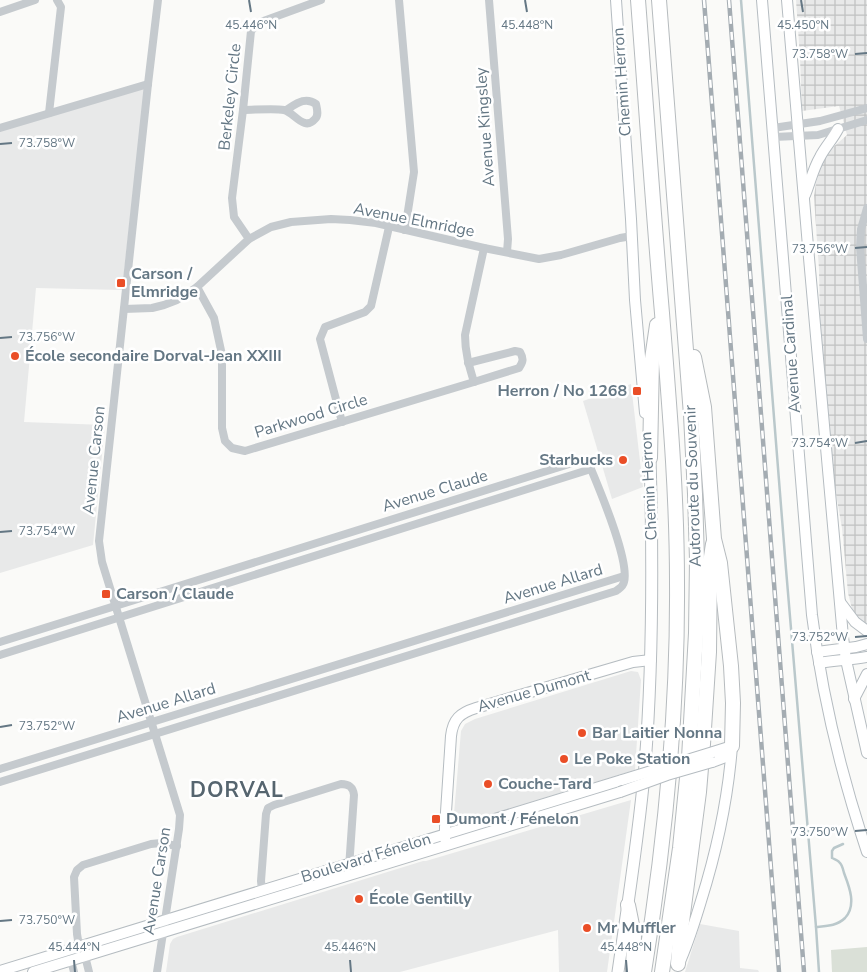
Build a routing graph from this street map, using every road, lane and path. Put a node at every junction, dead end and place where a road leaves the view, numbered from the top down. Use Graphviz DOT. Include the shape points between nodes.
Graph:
graph roads {
  1 [pos="35,0"];
  2 [pos="58,0"];
  3 [pos="158,0"];
  4 [pos="321,0"];
  5 [pos="400,0"];
  6 [pos="489,0"];
  7 [pos="616,0"];
  8 [pos="638,0"];
  9 [pos="659,0"];
  10 [pos="762,0"];
  11 [pos="788,0"];
  12 [pos="0,12"];
  13 [pos="148,84"];
  14 [pos="867,108"];
  15 [pos="243,110"];
  16 [pos="286,110"];
  17 [pos="49,113"];
  18 [pos="867,120"];
  19 [pos="0,128"];
  20 [pos="838,129"];
  21 [pos="798,130"];
  22 [pos="773,132"];
  23 [pos="804,199"];
  24 [pos="867,208"];
  25 [pos="389,227"];
  26 [pos="405,230"];
  27 [pos="632,236"];
  28 [pos="249,239"];
  29 [pos="484,248"];
  30 [pos="507,252"];
  31 [pos="680,282"];
  32 [pos="197,287"];
  33 [pos="660,297"];
  34 [pos="124,309"];
  35 [pos="867,339"];
  36 [pos="468,363"];
  37 [pos="474,382"];
  38 [pos="342,422"];
  39 [pos="650,458"];
  40 [pos="591,469"];
  41 [pos="714,540"];
  42 [pos="284,552"];
  43 [pos="287,564"];
  44 [pos="624,576"];
  45 [pos="839,601"];
  46 [pos="115,605"];
  47 [pos="119,617"];
  48 [pos="459,627"];
  49 [pos="867,631"];
  50 [pos="462,638"];
  51 [pos="0,642"];
  52 [pos="867,644"];
  53 [pos="844,649"];
  54 [pos="0,655"];
  55 [pos="818,657"];
  56 [pos="867,657"];
  57 [pos="651,660"];
  58 [pos="846,660"];
  59 [pos="311,673"];
  60 [pos="867,674"];
  61 [pos="315,684"];
  62 [pos="854,699"];
  63 [pos="152,722"];
  64 [pos="155,733"];
  65 [pos="732,751"];
  66 [pos="867,753"];
  67 [pos="712,757"];
  68 [pos="0,769"];
  69 [pos="0,782"];
  70 [pos="444,833"];
  71 [pos="447,844"];
  72 [pos="177,846"];
  73 [pos="867,852"];
  74 [pos="350,863"];
  75 [pos="349,875"];
  76 [pos="262,890"];
  77 [pos="628,906"];
  78 [pos="165,920"];
  79 [pos="163,932"];
  80 [pos="79,946"];
  81 [pos="84,956"];
  82 [pos="69,961"];
  83 [pos="678,968"];
  84 [pos="0,971"];
  85 [pos="33,972"];
  86 [pos="74,972"];
  87 [pos="89,972"];
  88 [pos="157,972"];
  89 [pos="618,972"];
  90 [pos="633,972"];
  91 [pos="644,972"];
  92 [pos="662,972"];
  1 -- 12 [label="street"];
  2 -- 17 [label="street" via="61,7"];
  3 -- 13 [label="street, Avenue Carson"];
  4 -- 15 [label="street, Berkeley Circle" via="258,23 251,31"];
  5 -- 26 [label="street" via="414,172"];
  6 -- 30 [label="street, Avenue Kingsley"];
  7 -- 27 [label="main road, Chemin Herron"];
  8 -- 33 [label="highway, Autoroute du Souvenir"];
  9 -- 31 [label="highway, Autoroute du Souvenir"];
  10 -- 22 [label="main road, Avenue Cardinal"];
  11 -- 21 [label="main road, Avenue Cardinal"];
  13 -- 17 [label="street"];
  13 -- 34 [label="street, Avenue Carson"];
  14 -- 21 [label="street"];
  15 -- 16 [label="street"];
  15 -- 28 [label="street, Berkeley Circle" via="232,198 234,217"];
  17 -- 19 [label="street"];
  18 -- 20 [label="street"];
  20 -- 21 [label="street" via="813,136"];
  20 -- 23 [label="main road" via="820,156"];
  21 -- 22 [label="street"];
  21 -- 23 [label="main road, Avenue Cardinal"];
  22 -- 55 [label="main road, Avenue Cardinal" via="807,561"];
  23 -- 45 [label="main road, Avenue Cardinal"];
  24 -- 35 [label="street" via="860,247"];
  25 -- 26 [label="street, Avenue Elmridge"];
  25 -- 28 [label="street, Avenue Elmridge" via="331,219 291,222"];
  25 -- 38 [label="street" via="371,306 365,312 325,327 320,339"];
  26 -- 29 [label="street, Avenue Elmridge"];
  27 -- 30 [label="street, Avenue Elmridge" via="546,258"];
  27 -- 39 [label="main road, Chemin Herron"];
  28 -- 32 [label="street, Avenue Elmridge"];
  29 -- 30 [label="street, Avenue Elmridge"];
  29 -- 36 [label="street" via="465,335"];
  31 -- 41 [label="highway" via="704,407"];
  31 -- 92 [label="highway, Autoroute du Souvenir" via="693,447 696,626 686,798"];
  32 -- 34 [label="street, Avenue Elmridge" via="164,305"];
  32 -- 38 [label="street, Parkwood Circle" via="214,318 222,355 222,428 225,441 232,448 245,451"];
  33 -- 39 [label="highway" via="652,359"];
  33 -- 91 [label="highway, Autoroute du Souvenir" via="675,493 676,672 666,811"];
  34 -- 46 [label="street, Avenue Carson" via="99,541"];
  36 -- 37 [label="street"];
  36 -- 37 [label="street, Parkwood Circle" via="514,351 523,357 519,368"];
  37 -- 38 [label="street, Parkwood Circle"];
  39 -- 57 [label="main road, Chemin Herron"];
  40 -- 42 [label="street, Avenue Claude" via="587,461 582,460"];
  40 -- 43 [label="street, Avenue Claude"];
  40 -- 44 [label="street" via="612,524"];
  41 -- 65 [label="highway" via="720,563 731,666"];
  41 -- 83 [label="highway" via="710,563 703,754"];
  42 -- 43 [label="street"];
  42 -- 46 [label="street, Avenue Claude"];
  43 -- 47 [label="street, Avenue Claude"];
  44 -- 48 [label="street, Avenue Allard"];
  44 -- 50 [label="street, Avenue Allard" via="622,586 616,591"];
  45 -- 49 [label="main road" via="855,622"];
  45 -- 53 [label="main road, Avenue Cardinal"];
  46 -- 47 [label="street, Avenue Carson"];
  46 -- 51 [label="street, Avenue Claude"];
  47 -- 54 [label="street, Avenue Claude"];
  47 -- 63 [label="street, Avenue Carson"];
  48 -- 50 [label="street"];
  48 -- 59 [label="street, Avenue Allard"];
  50 -- 61 [label="street, Avenue Allard"];
  52 -- 53 [label="main road"];
  53 -- 55 [label="main road"];
  53 -- 58 [label="main road, Avenue Cardinal"];
  55 -- 58 [label="main road"];
  55 -- 73 [label="main road, Avenue Cardinal" via="838,756"];
  56 -- 58 [label="main road"];
  57 -- 70 [label="main road, Avenue Dumont" via="484,705 459,717 453,724 451,736"];
  57 -- 77 [label="main road, Chemin Herron" via="644,774"];
  58 -- 62 [label="main road, Avenue Cardinal"];
  59 -- 61 [label="street"];
  59 -- 63 [label="street, Avenue Allard"];
  60 -- 62 [label="main road"];
  61 -- 64 [label="street, Avenue Allard"];
  62 -- 66 [label="main road, Avenue Cardinal"];
  63 -- 64 [label="street, Avenue Carson"];
  63 -- 68 [label="street, Avenue Allard"];
  64 -- 69 [label="street, Avenue Allard"];
  64 -- 72 [label="street, Avenue Carson" via="179,811"];
  65 -- 67 [label="main road, Boulevard Fénelon"];
  65 -- 83 [label="main road" via="715,853"];
  67 -- 70 [label="main road, Boulevard Fénelon, bridge"];
  67 -- 71 [label="main road, Boulevard Fénelon, bridge" via="620,792"];
  70 -- 71 [label="main road, Avenue Dumont"];
  70 -- 74 [label="main road, Boulevard Fénelon"];
  71 -- 75 [label="main road, Boulevard Fénelon"];
  72 -- 78 [label="street, Avenue Carson"];
  72 -- 80 [label="street" via="151,844 83,864 76,870"];
  74 -- 75 [label="street"];
  74 -- 76 [label="main road, Boulevard Fénelon"];
  74 -- 76 [label="street" via="354,791 349,785 341,784 268,808"];
  75 -- 79 [label="main road, Boulevard Fénelon"];
  76 -- 78 [label="main road, Boulevard Fénelon"];
  77 -- 89 [label="main road, Chemin Herron"];
  77 -- 90 [label="highway" via="634,935"];
  78 -- 79 [label="street, Avenue Carson"];
  78 -- 80 [label="main road, Boulevard Fénelon"];
  79 -- 81 [label="main road, Boulevard Fénelon"];
  79 -- 88 [label="street, Avenue Carson"];
  80 -- 84 [label="main road, Boulevard Fénelon"];
  81 -- 82 [label="main road, Boulevard Fénelon"];
  81 -- 87 [label="street"];
  82 -- 85 [label="main road, Boulevard Fénelon"];
  82 -- 86 [label="street"];
}
